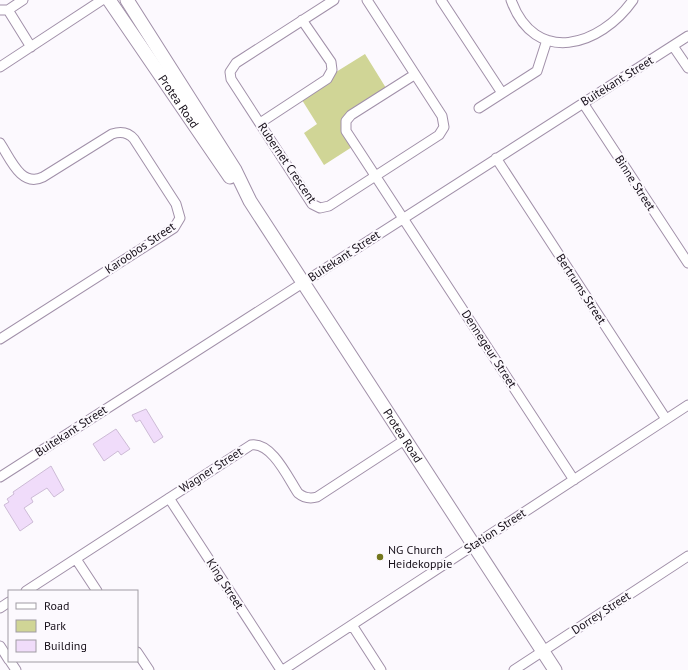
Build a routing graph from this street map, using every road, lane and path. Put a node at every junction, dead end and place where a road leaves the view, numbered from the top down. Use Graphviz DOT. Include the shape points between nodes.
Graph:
graph roads {
  1 [pos="23,0"];
  2 [pos="127,0"];
  3 [pos="334,0"];
  4 [pos="368,0"];
  5 [pos="441,0"];
  6 [pos="511,0"];
  7 [pos="633,0"];
  8 [pos="108,1"];
  9 [pos="4,10"];
  10 [pos="302,20"];
  11 [pos="688,36"];
  12 [pos="547,40"];
  13 [pos="673,46"];
  14 [pos="31,47"];
  15 [pos="0,67"];
  16 [pos="688,68"];
  17 [pos="414,75"];
  18 [pos="502,93"];
  19 [pos="583,103"];
  20 [pos="479,108"];
  21 [pos="260,123"];
  22 [pos="0,143"];
  23 [pos="496,158"];
  24 [pos="375,175"];
  25 [pos="250,201"];
  26 [pos="403,218"];
  27 [pos="687,259"];
  28 [pos="303,282"];
  29 [pos="0,339"];
  30 [pos="688,405"];
  31 [pos="666,419"];
  32 [pos="406,439"];
  33 [pos="0,477"];
  34 [pos="574,480"];
  35 [pos="169,498"];
  36 [pos="474,544"];
  37 [pos="688,556"];
  38 [pos="76,559"];
  39 [pos="28,590"];
  40 [pos="96,590"];
  41 [pos="352,625"];
  42 [pos="0,646"];
  43 [pos="543,651"];
  44 [pos="138,654"];
  45 [pos="8,658"];
  46 [pos="148,670"];
  47 [pos="282,670"];
  48 [pos="380,670"];
  49 [pos="514,670"];
  50 [pos="555,670"];
  1 -- 9 [label="street"];
  2 -- 25 [label="street, Protea Road" via="227,158"];
  3 -- 10 [label="street, Rubernet Crescent"];
  4 -- 17 [label="street, Rubernet Crescent"];
  5 -- 18 [label="street"];
  6 -- 12 [label="street" via="526,27"];
  7 -- 12 [label="street" via="613,23 591,36 566,43"];
  8 -- 14 [label="street"];
  8 -- 25 [label="street, Protea Road" via="223,168"];
  9 -- 14 [label="street"];
  10 -- 21 [label="street, Rubernet Crescent" via="231,68 231,79"];
  10 -- 21 [label="street" via="331,62 332,73 328,79"];
  11 -- 13 [label="street, Buitekant Street"];
  12 -- 18 [label="street" via="537,71"];
  13 -- 16 [label="street"];
  13 -- 19 [label="street, Buitekant Street"];
  14 -- 15 [label="street"];
  17 -- 24 [label="street, Dennegeur Street" via="351,115 346,121 347,134"];
  17 -- 24 [label="street, Rubernet Crescent" via="442,116 444,127 442,131"];
  18 -- 20 [label="street"];
  19 -- 23 [label="street, Buitekant Street"];
  19 -- 27 [label="street, Binne Street"];
  21 -- 24 [label="street, Rubernet Crescent" via="316,207 329,206"];
  22 -- 29 [label="street, Karoobos Street" via="22,176 35,180 112,134 127,133 134,139 176,204 180,218 174,228"];
  23 -- 26 [label="street, Buitekant Street"];
  23 -- 31 [label="street, Bertrums Street"];
  24 -- 26 [label="street, Dennegeur Street"];
  25 -- 28 [label="street, Protea Road"];
  26 -- 28 [label="street, Buitekant Street"];
  26 -- 34 [label="street, Dennegeur Street"];
  28 -- 32 [label="street, Protea Road"];
  28 -- 33 [label="street, Buitekant Street"];
  30 -- 31 [label="street, Station Street"];
  31 -- 34 [label="street, Station Street"];
  32 -- 35 [label="street, Wagner Street" via="317,497 302,496 298,493 270,452 256,444"];
  32 -- 36 [label="street, Protea Road"];
  34 -- 36 [label="street, Station Street"];
  35 -- 38 [label="street, Wagner Street"];
  35 -- 47 [label="street, King Street"];
  36 -- 41 [label="street, Station Street"];
  36 -- 43 [label="street, Protea Road"];
  37 -- 43 [label="street, Dorrey Street"];
  38 -- 39 [label="street, Wagner Street"];
  38 -- 40 [label="street"];
  41 -- 47 [label="street, Station Street"];
  41 -- 48 [label="street"];
  42 -- 45 [label="street"];
  43 -- 49 [label="street, Dorrey Street"];
  43 -- 50 [label="street, Protea Road"];
  44 -- 46 [label="street"];
}
